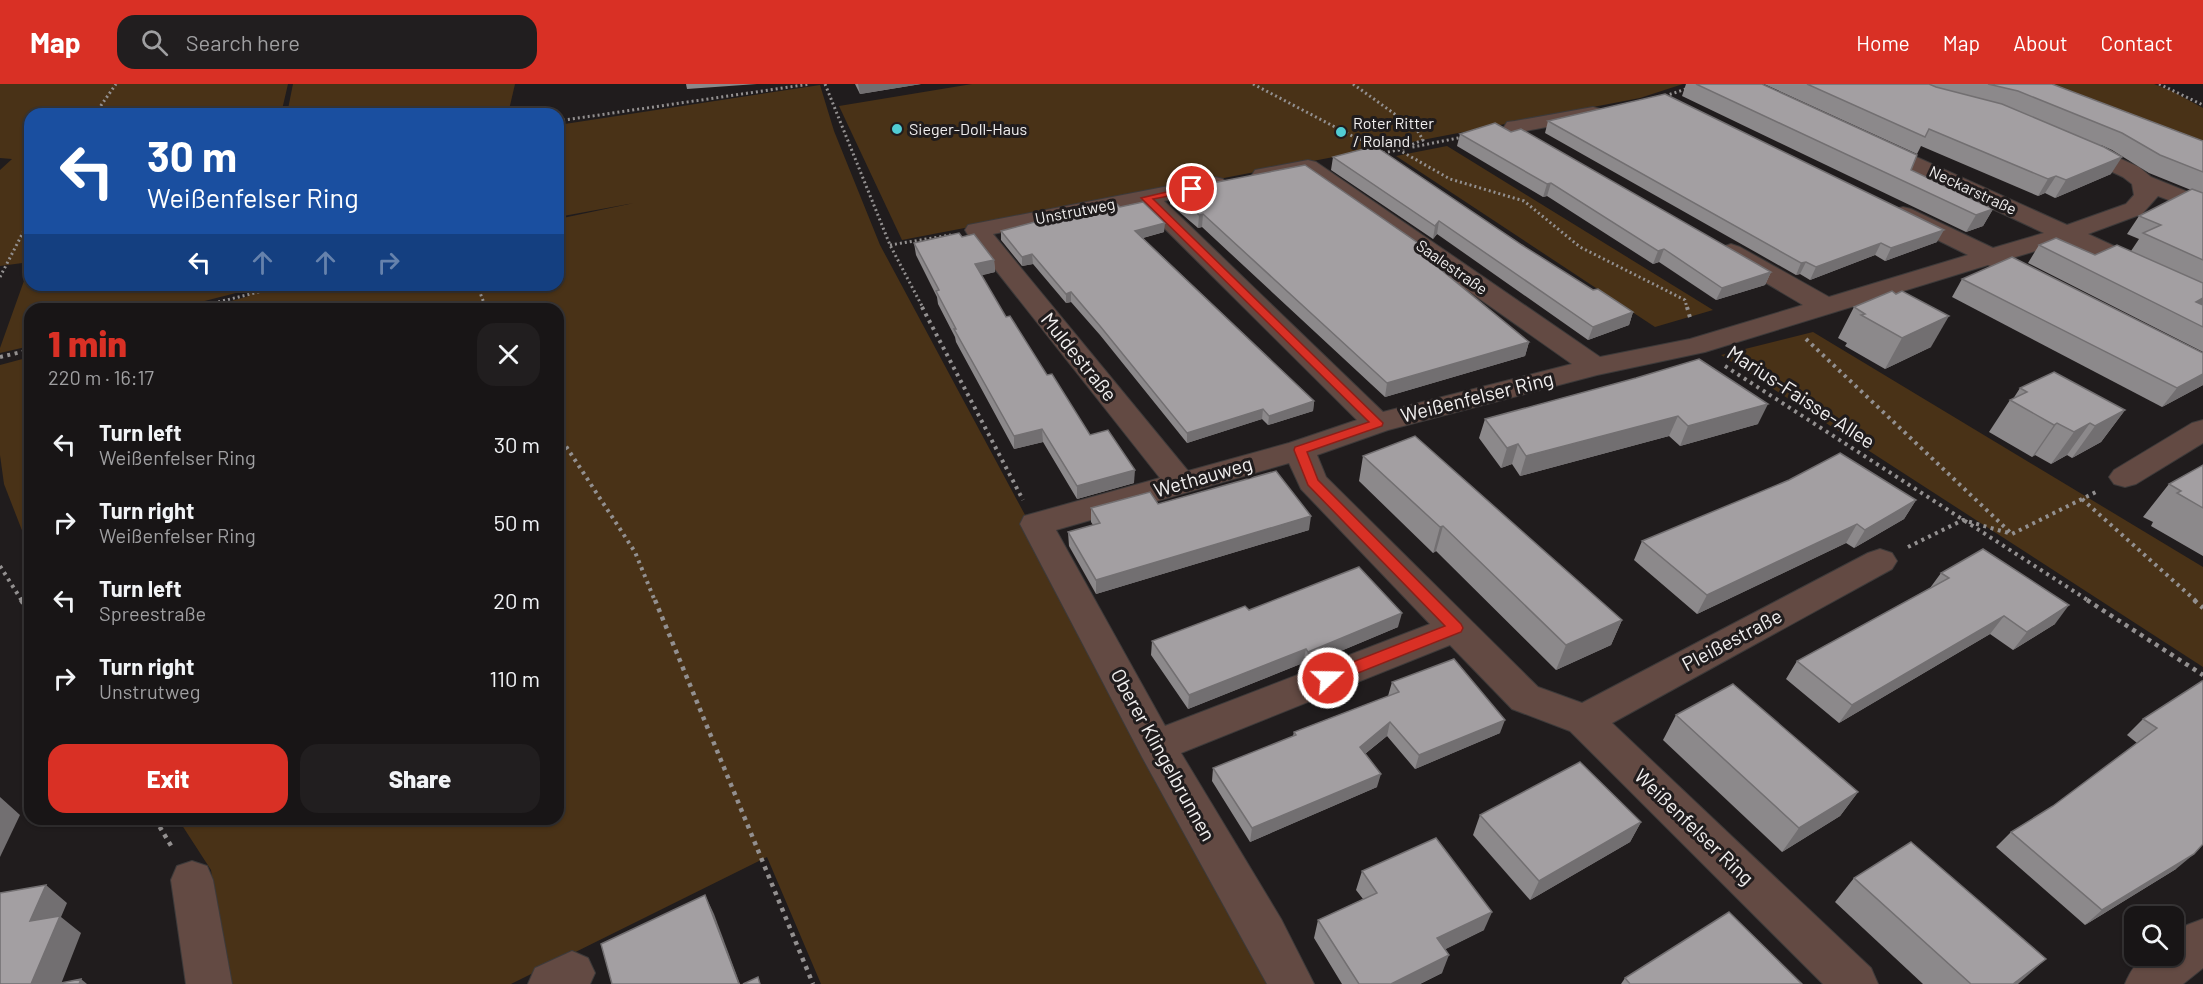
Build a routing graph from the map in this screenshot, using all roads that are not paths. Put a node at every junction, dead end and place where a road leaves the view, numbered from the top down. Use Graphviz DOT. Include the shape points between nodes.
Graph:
graph roads {
  1 [pos="1664,96"];
  2 [pos="1850,134"];
  3 [pos="2052,135"];
  4 [pos="1546,145"];
  5 [pos="1308,167"];
  6 [pos="2143,182"];
  7 [pos="1146,198"];
  8 [pos="1884,204"];
  9 [pos="2203,206"];
  10 [pos="977,230"];
  11 [pos="2066,234"];
  12 [pos="1710,240"];
  13 [pos="1989,256"];
  14 [pos="2019,272"];
  15 [pos="2203,297"];
  16 [pos="1823,306"];
  17 [pos="1595,367"];
  18 [pos="1377,423"];
  19 [pos="2203,430"];
  20 [pos="1300,450"];
  21 [pos="2125,477"];
  22 [pos="1181,483"];
  23 [pos="1036,524"];
  24 [pos="1880,561"];
  25 [pos="1456,628"];
  26 [pos="1584,720"];
  27 [pos="1156,746"];
  28 [pos="192,880"];
  29 [pos="2203,940"];
  30 [pos="209,984"];
  31 [pos="1291,984"];
  32 [pos="1855,984"];
  33 [pos="2148,984"];
  1 -- 4 [label="street" via="1515,127"];
  2 -- 11 [label="street, Neckarstraße"];
  3 -- 6 [label="street" via="2103,157"];
  5 -- 7 [label="street, Unstrutweg"];
  5 -- 17 [label="street, Saalestraße"];
  6 -- 9 [label="street"];
  6 -- 11 [label="street, Weißenfelser Ring" via="2146,196 2134,209"];
  7 -- 10 [label="street, Unstrutweg"];
  7 -- 18 [label="street"];
  8 -- 13 [label="street"];
  10 -- 22 [label="street, Muldestraße"];
  11 -- 13 [label="street, Weißenfelser Ring"];
  11 -- 15 [label="street, Neckarstraße"];
  12 -- 16 [label="street"];
  13 -- 14 [label="street"];
  13 -- 16 [label="street, Weißenfelser Ring"];
  16 -- 17 [label="street, Weißenfelser Ring" via="1695,346"];
  17 -- 18 [label="street, Weißenfelser Ring"];
  18 -- 20 [label="street, Weißenfelser Ring"];
  19 -- 21 [label="street"];
  20 -- 22 [label="street, Wethauweg"];
  20 -- 25 [label="street, Weißenfelser Ring" via="1312,482"];
  22 -- 23 [label="street, Wethauweg"];
  23 -- 27 [label="street, Oberer Klingelbrunnen"];
  24 -- 26 [label="street, Pleißestraße"];
  25 -- 26 [label="street, Weißenfelser Ring" via="1525,698"];
  25 -- 27 [label="street"];
  26 -- 32 [label="street, Weißenfelser Ring"];
  27 -- 31 [label="street, Oberer Klingelbrunnen"];
  28 -- 30 [label="street"];
  29 -- 33 [label="street"];
}
